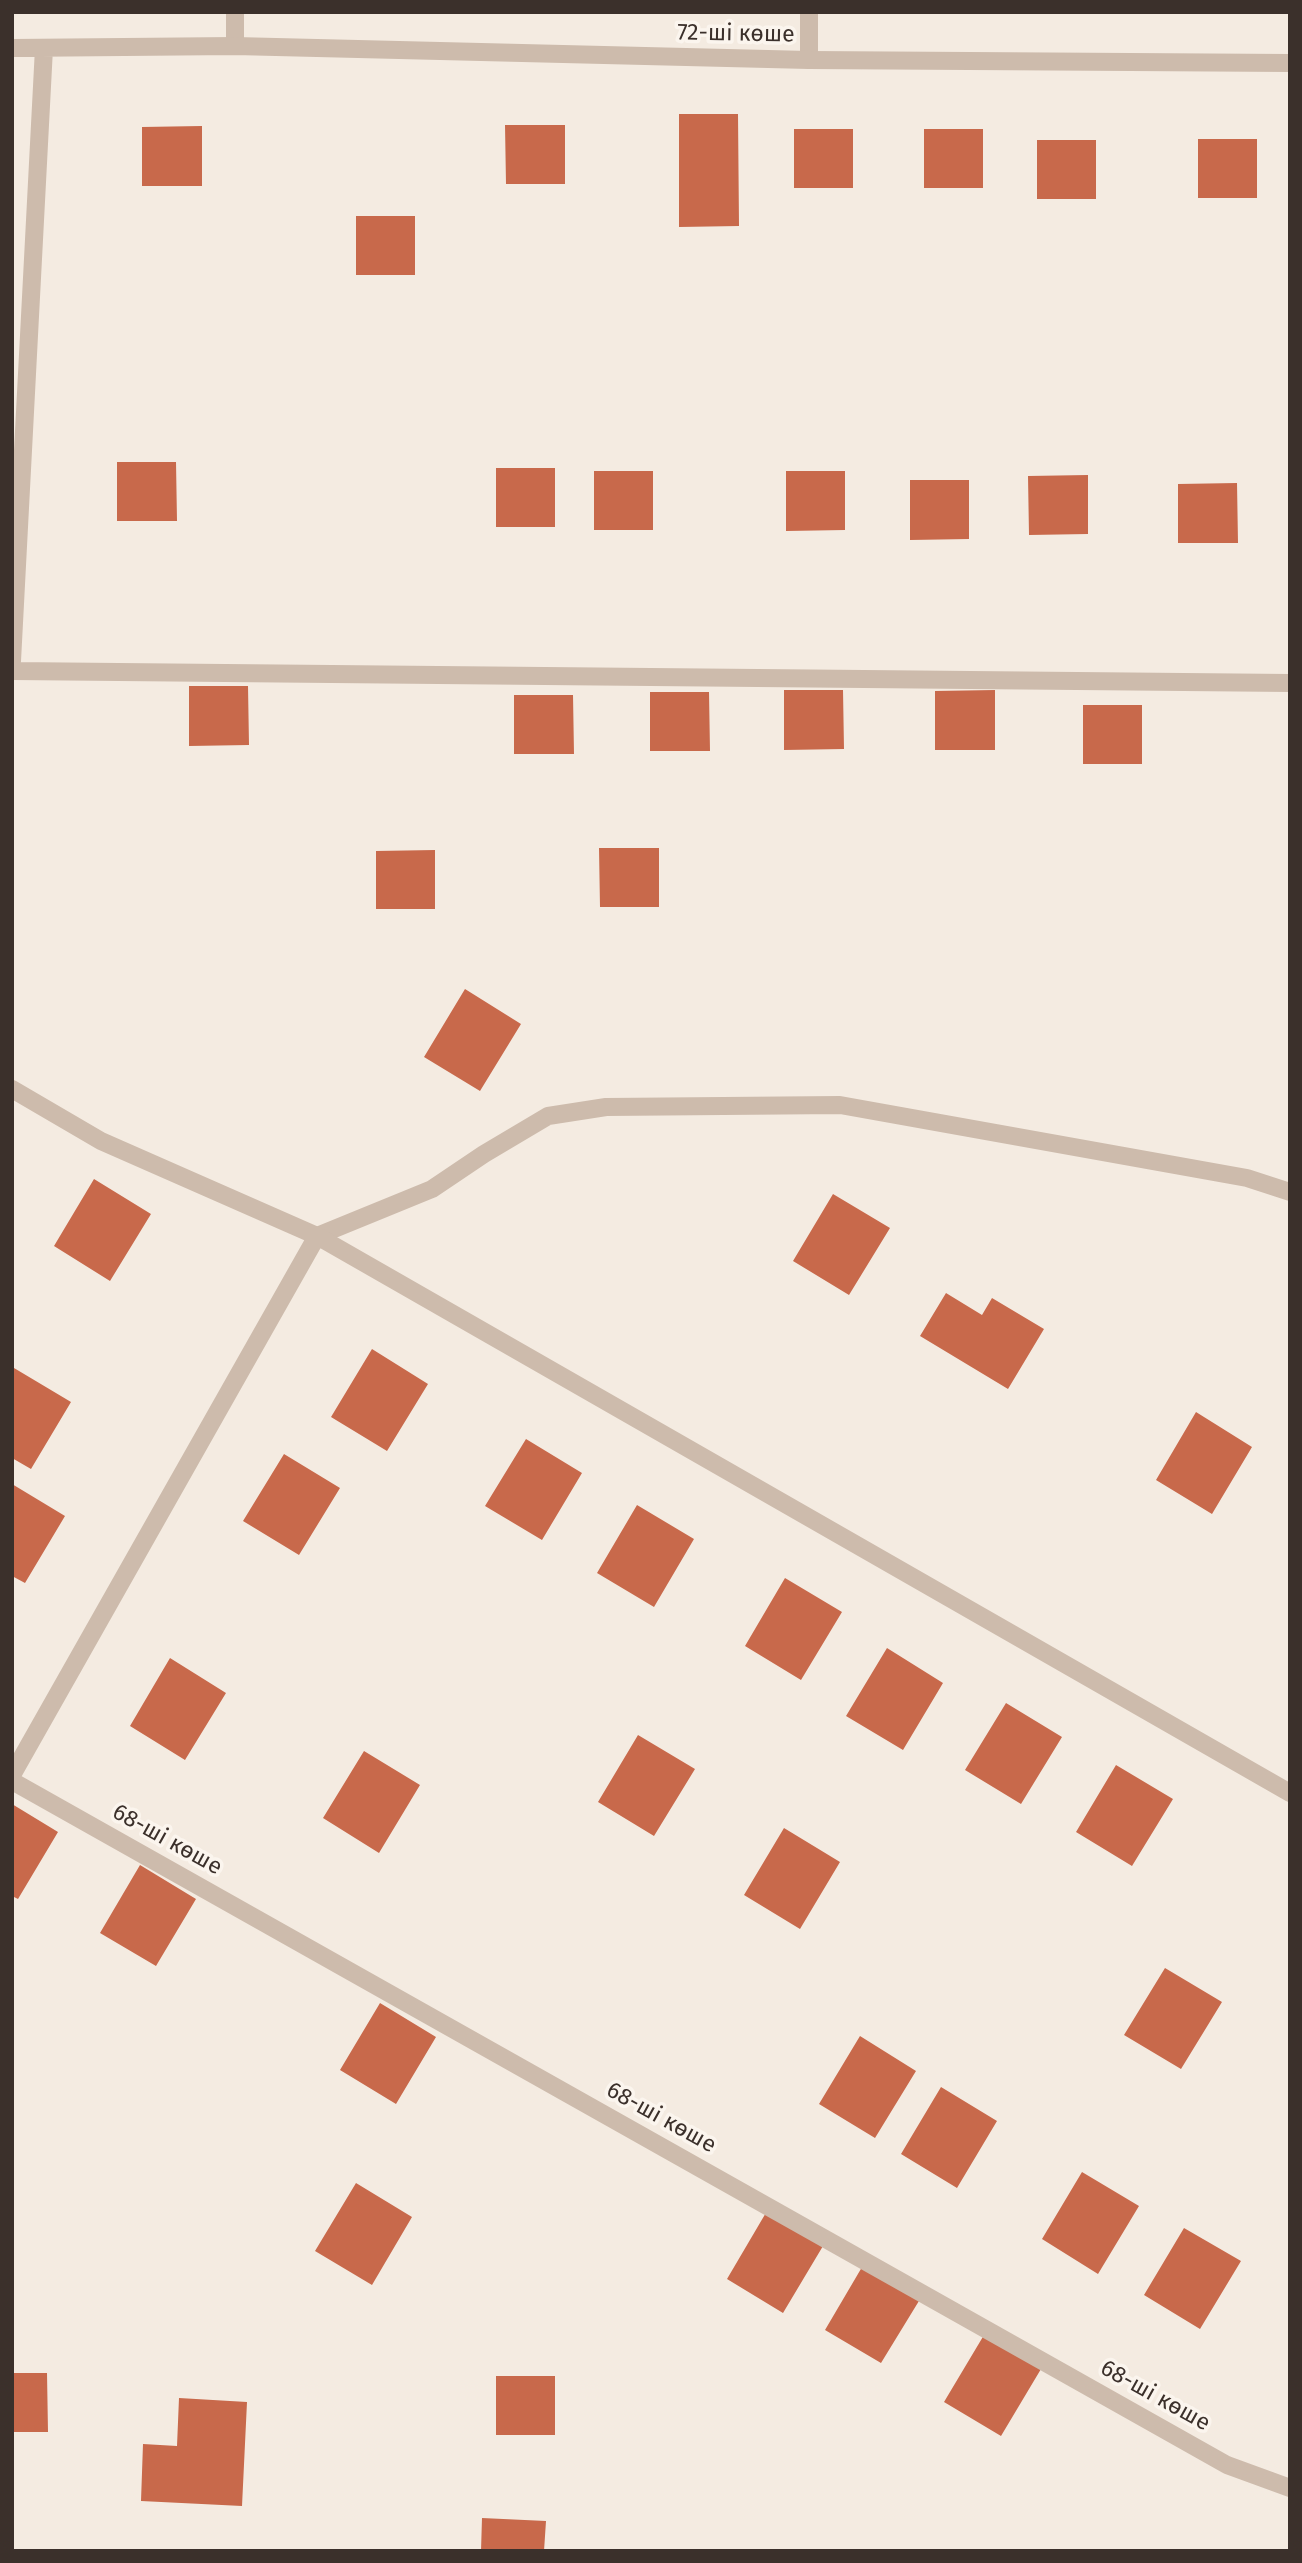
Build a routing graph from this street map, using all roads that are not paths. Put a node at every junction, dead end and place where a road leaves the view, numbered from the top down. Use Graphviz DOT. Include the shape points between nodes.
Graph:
graph roads {
  1 [pos="235,12"];
  2 [pos="809,12"];
  3 [pos="235,46"];
  4 [pos="12,48"];
  5 [pos="44,48"];
  6 [pos="809,60"];
  7 [pos="1290,63"];
  8 [pos="12,661"];
  9 [pos="12,671"];
  10 [pos="1290,683"];
  11 [pos="12,1089"];
  12 [pos="1290,1192"];
  13 [pos="317,1236"];
  14 [pos="12,1775"];
  15 [pos="12,1781"];
  16 [pos="1290,1793"];
  17 [pos="1290,2488"];
  1 -- 3 [label="street"];
  2 -- 6 [label="street"];
  3 -- 5 [label="street, 72-ші көше"];
  3 -- 6 [label="street, 72-ші көше"];
  4 -- 5 [label="street, 72-ші көше"];
  5 -- 8 [label="street"];
  6 -- 7 [label="street, 72-ші көше"];
  9 -- 10 [label="street"];
  11 -- 13 [label="street" via="101,1141"];
  12 -- 13 [label="street" via="1247,1178 840,1105 606,1107 548,1116 432,1189"];
  13 -- 14 [label="street"];
  13 -- 16 [label="street"];
  15 -- 17 [label="street, 68-ші көше" via="1227,2465"];
}
